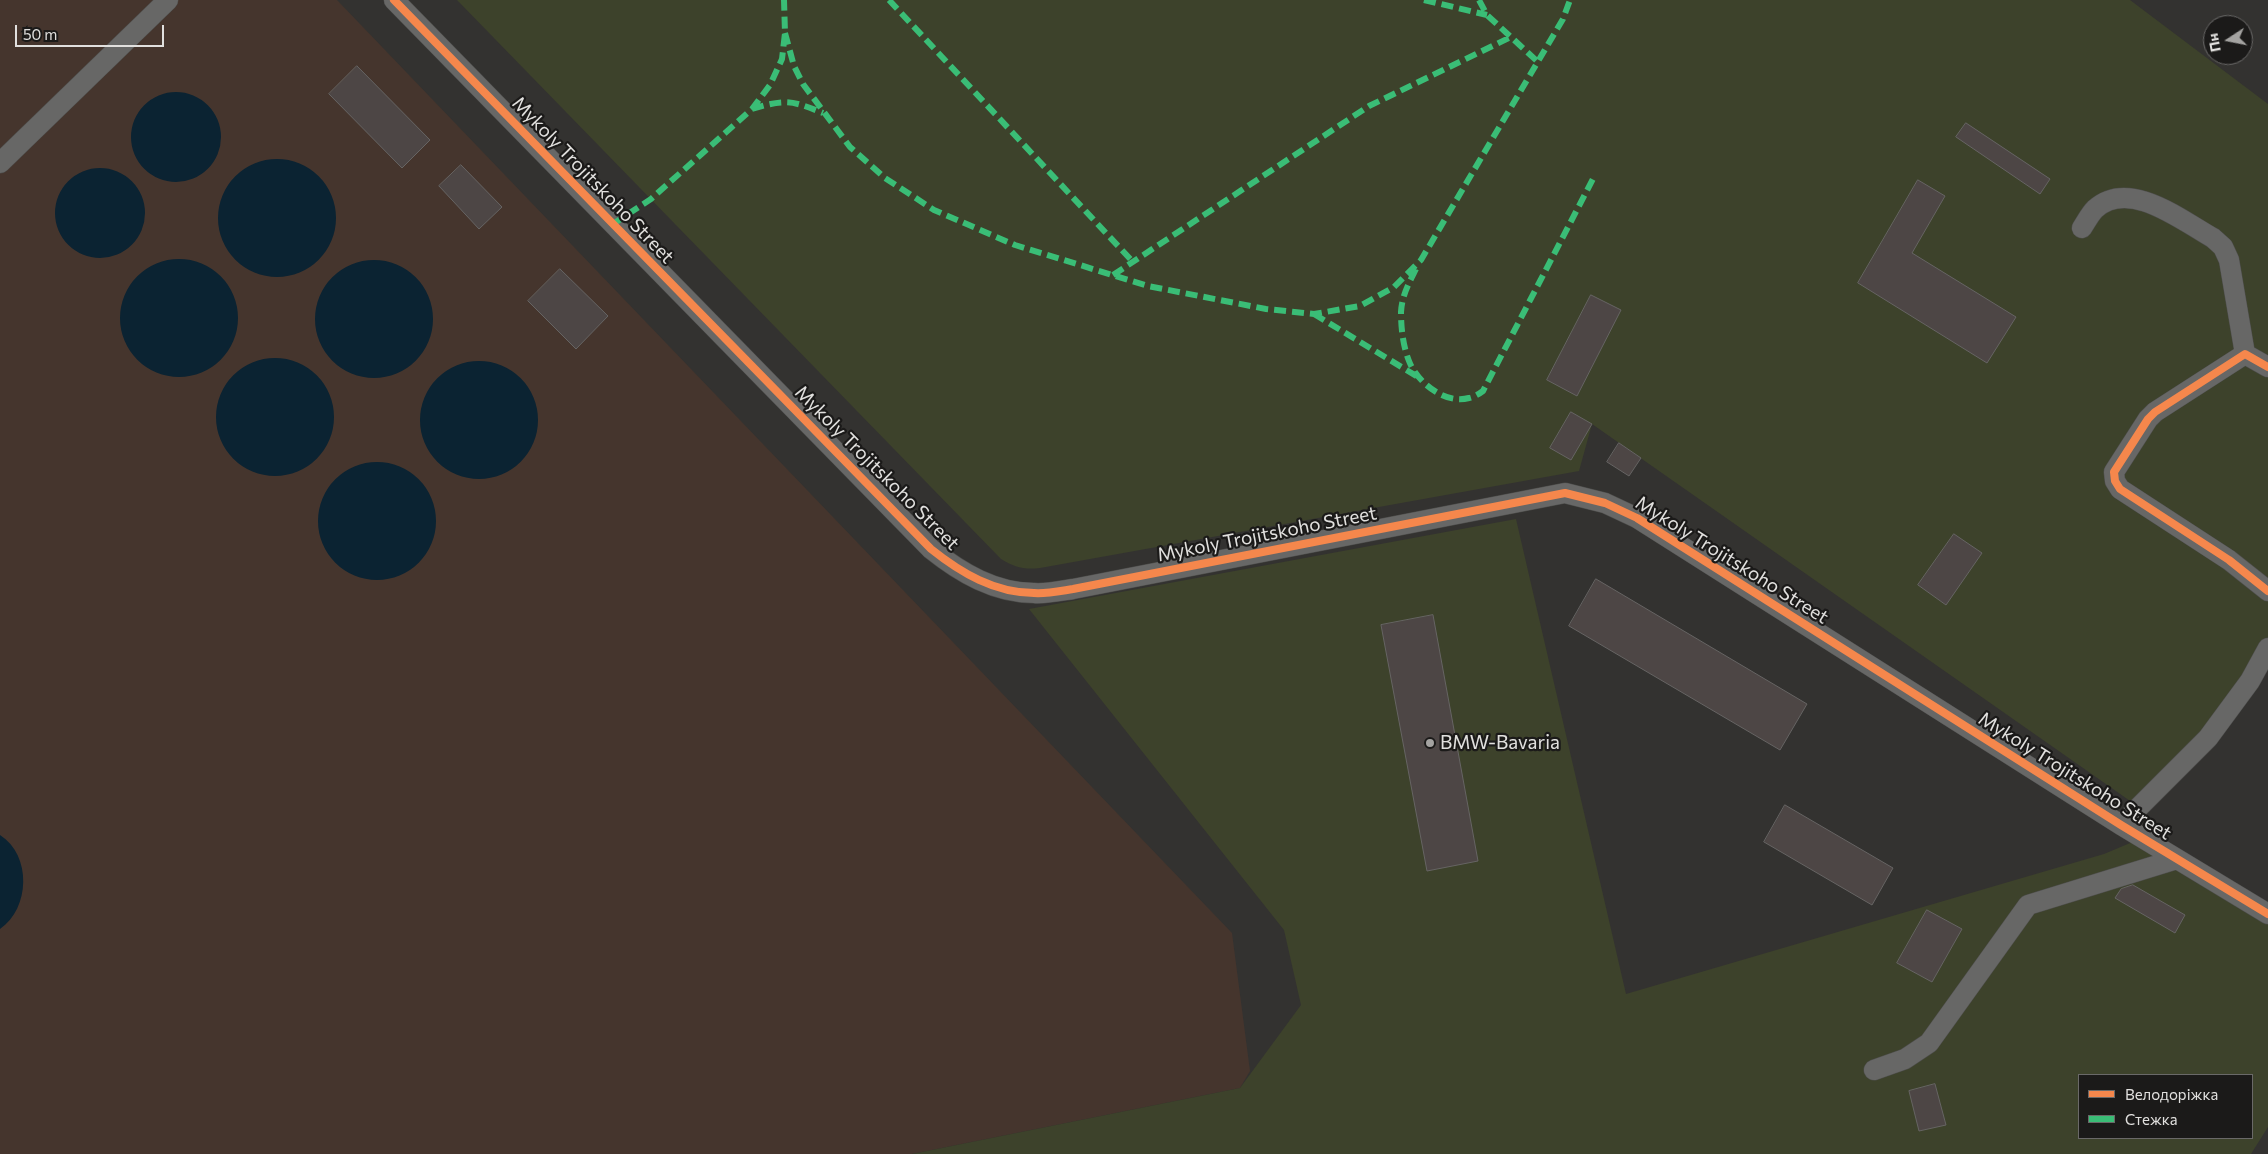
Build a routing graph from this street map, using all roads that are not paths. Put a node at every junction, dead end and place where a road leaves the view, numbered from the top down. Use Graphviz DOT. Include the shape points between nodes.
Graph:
graph roads {
  1 [pos="168,0"];
  2 [pos="394,0"];
  3 [pos="0,163"];
  4 [pos="2082,228"];
  5 [pos="2246,354"];
  6 [pos="2268,367"];
  7 [pos="2268,591"];
  8 [pos="2268,648"];
  9 [pos="2121,825"];
  10 [pos="2177,858"];
  11 [pos="2267,911"];
  12 [pos="1874,1070"];
  1 -- 3 [label="street"];
  2 -- 9 [label="street, Mykoly Trojitskoho Street" via="932,549 973,578 1001,589 1034,593 1073,589 1565,493 1605,502 1637,518"];
  4 -- 5 [label="street" via="2094,210 2109,200 2128,196 2146,200 2213,238 2223,247 2229,260"];
  5 -- 6 [label="street"];
  5 -- 7 [label="street" via="2148,419 2114,472 2120,489 2229,560"];
  8 -- 9 [label="street" via="2250,682 2208,738"];
  9 -- 10 [label="street, Mykoly Trojitskoho Street"];
  10 -- 11 [label="street, Mykoly Trojitskoho Street"];
  10 -- 12 [label="street" via="2028,905 1929,1043 1905,1059"];
}
